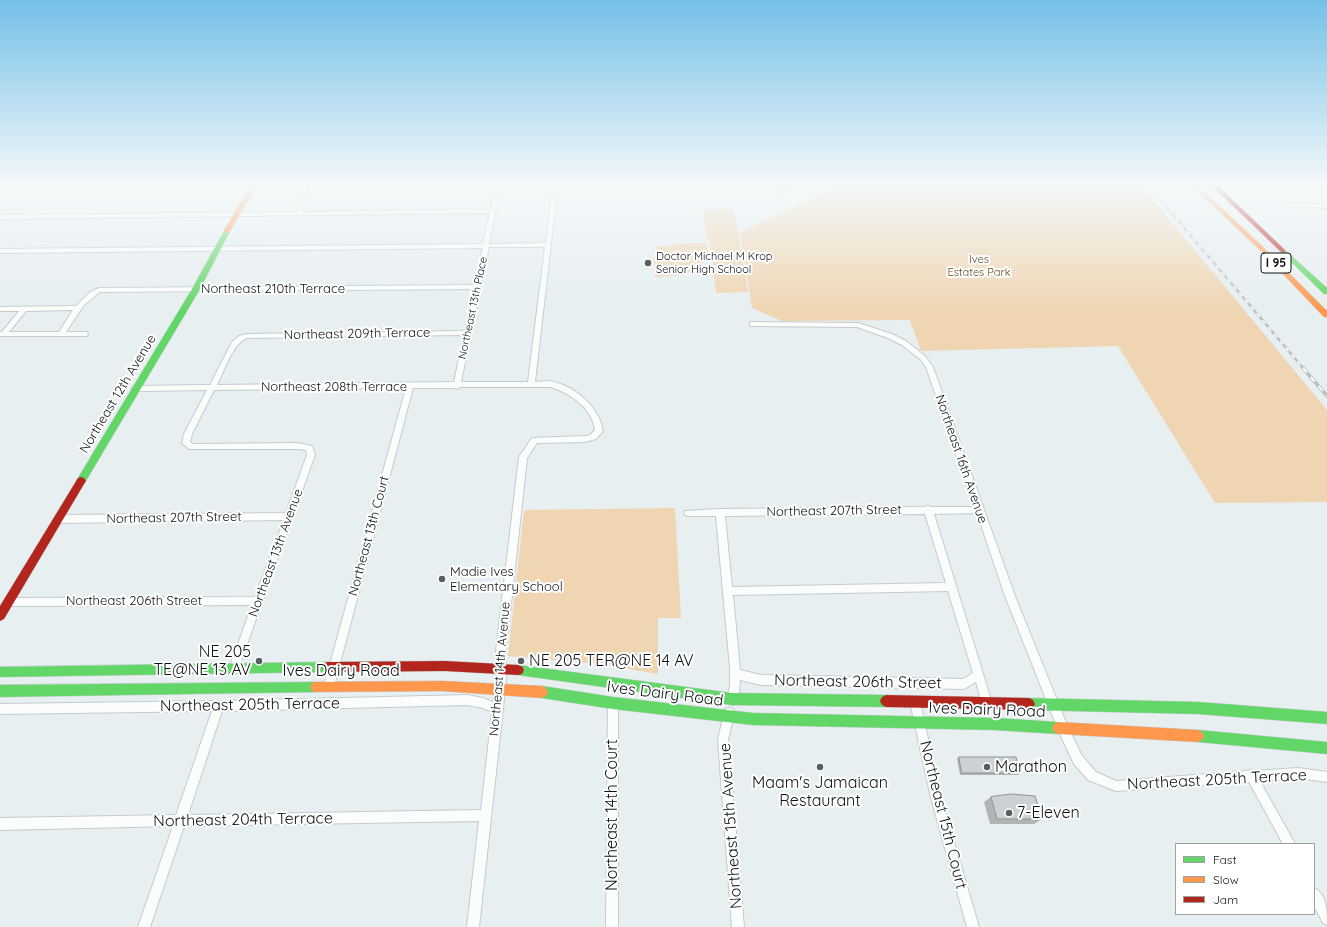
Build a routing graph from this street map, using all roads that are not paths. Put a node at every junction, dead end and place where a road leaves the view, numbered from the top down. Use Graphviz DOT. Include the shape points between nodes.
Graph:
graph roads {
  1 [pos="230,226"];
  2 [pos="490,226"];
  3 [pos="551,226"];
  4 [pos="1233,226"];
  5 [pos="1237,226"];
  6 [pos="1246,226"];
  7 [pos="1258,226"];
  8 [pos="1266,226"];
  9 [pos="486,245"];
  10 [pos="549,245"];
  11 [pos="217,248"];
  12 [pos="0,251"];
  13 [pos="1326,282"];
  14 [pos="477,287"];
  15 [pos="196,289"];
  16 [pos="1327,292"];
  17 [pos="1327,305"];
  18 [pos="77,308"];
  19 [pos="0,309"];
  20 [pos="24,309"];
  21 [pos="1327,315"];
  22 [pos="752,324"];
  23 [pos="1327,325"];
  24 [pos="468,333"];
  25 [pos="2,334"];
  26 [pos="61,334"];
  27 [pos="85,334"];
  28 [pos="532,385"];
  29 [pos="410,386"];
  30 [pos="457,386"];
  31 [pos="212,387"];
  32 [pos="136,388"];
  33 [pos="928,510"];
  34 [pos="979,510"];
  35 [pos="720,512"];
  36 [pos="688,514"];
  37 [pos="289,516"];
  38 [pos="58,519"];
  39 [pos="951,587"];
  40 [pos="729,591"];
  41 [pos="258,600"];
  42 [pos="9,602"];
  43 [pos="0,616"];
  44 [pos="334,667"];
  45 [pos="502,668"];
  46 [pos="234,669"];
  47 [pos="0,672"];
  48 [pos="735,674"];
  49 [pos="979,675"];
  50 [pos="329,686"];
  51 [pos="500,688"];
  52 [pos="0,692"];
  53 [pos="732,700"];
  54 [pos="915,702"];
  55 [pos="613,703"];
  56 [pos="987,703"];
  57 [pos="1054,705"];
  58 [pos="219,706"];
  59 [pos="0,708"];
  60 [pos="498,709"];
  61 [pos="728,716"];
  62 [pos="1327,718"];
  63 [pos="920,723"];
  64 [pos="1063,728"];
  65 [pos="1327,748"];
  66 [pos="1250,775"];
  67 [pos="1327,777"];
  68 [pos="486,815"];
  69 [pos="180,821"];
  70 [pos="0,824"];
  71 [pos="1288,843"];
  72 [pos="1315,896"];
  73 [pos="1327,919"];
  74 [pos="144,927"];
  75 [pos="473,927"];
  76 [pos="612,927"];
  77 [pos="738,927"];
  78 [pos="973,927"];
  1 -- 11 [label="main road, Northeast 12th Avenue"];
  2 -- 9 [label="street, Northeast 13th Place"];
  3 -- 10 [label="street"];
  4 -- 23 [label="main road"];
  5 -- 21 [label="main road, I 95"];
  6 -- 17 [label="main road"];
  7 -- 16 [label="main road"];
  8 -- 13 [label="main road, I 95"];
  9 -- 10 [label="street"];
  9 -- 11 [label="street"];
  9 -- 14 [label="street, Northeast 13th Place"];
  10 -- 28 [label="street"];
  11 -- 12 [label="street"];
  11 -- 15 [label="main road, Northeast 12th Avenue"];
  14 -- 15 [label="street, Northeast 210th Terrace"];
  14 -- 24 [label="street, Northeast 13th Place"];
  15 -- 18 [label="street, Northeast 210th Terrace" via="99,290"];
  15 -- 32 [label="main road, Northeast 12th Avenue"];
  18 -- 20 [label="street"];
  18 -- 26 [label="street, Northeast 210th Terrace"];
  19 -- 20 [label="street"];
  20 -- 25 [label="street"];
  22 -- 34 [label="street, Northeast 16th Avenue" via="858,325 890,336 914,350 929,367"];
  24 -- 30 [label="street, Northeast 13th Place"];
  24 -- 31 [label="street, Northeast 209th Terrace" via="247,336 234,344"];
  25 -- 26 [label="street"];
  26 -- 27 [label="street"];
  28 -- 30 [label="street, Northeast 208th Terrace"];
  28 -- 45 [label="street, Northeast 14th Avenue" via="552,384 574,396 593,414 599,423 599,431 593,437 585,439 535,440 523,457 500,654"];
  29 -- 30 [label="street, Northeast 208th Terrace"];
  29 -- 31 [label="street, Northeast 208th Terrace"];
  29 -- 44 [label="street, Northeast 13th Court"];
  31 -- 32 [label="street, Northeast 208th Terrace"];
  31 -- 37 [label="street, Northeast 13th Avenue" via="188,434 186,443 192,447 310,448 311,455"];
  32 -- 38 [label="main road, Northeast 12th Avenue"];
  33 -- 34 [label="street, Northeast 207th Street"];
  33 -- 35 [label="street, Northeast 207th Street"];
  33 -- 39 [label="street"];
  34 -- 57 [label="street, Northeast 16th Avenue"];
  35 -- 36 [label="street, Northeast 207th Street"];
  35 -- 40 [label="street, Northeast 15th Avenue"];
  37 -- 38 [label="street, Northeast 207th Street"];
  37 -- 41 [label="street, Northeast 13th Avenue"];
  38 -- 42 [label="main road, Northeast 12th Avenue"];
  39 -- 40 [label="street"];
  39 -- 49 [label="street"];
  40 -- 48 [label="street, Northeast 15th Avenue"];
  41 -- 42 [label="street, Northeast 206th Street"];
  41 -- 46 [label="street, Northeast 13th Avenue"];
  42 -- 43 [label="main road, Northeast 12th Avenue"];
  44 -- 45 [label="main road, Ives Dairy Road"];
  44 -- 46 [label="main road, Ives Dairy Road"];
  44 -- 50 [label="street, Northeast 13th Court"];
  45 -- 51 [label="street, Northeast 14th Avenue"];
  45 -- 53 [label="main road, Ives Dairy Road"];
  46 -- 47 [label="main road, Ives Dairy Road"];
  48 -- 49 [label="street, Northeast 206th Street" via="761,680 964,684"];
  48 -- 53 [label="street, Northeast 15th Avenue"];
  49 -- 56 [label="street"];
  50 -- 51 [label="main road, Ives Dairy Road"];
  50 -- 52 [label="main road, Ives Dairy Road"];
  51 -- 55 [label="main road, Ives Dairy Road"];
  51 -- 60 [label="street, Northeast 14th Avenue"];
  53 -- 54 [label="main road, Ives Dairy Road"];
  53 -- 61 [label="street, Northeast 15th Avenue"];
  54 -- 56 [label="main road, Ives Dairy Road"];
  54 -- 63 [label="street, Northeast 15th Court"];
  55 -- 61 [label="main road, Ives Dairy Road"];
  55 -- 76 [label="street, Northeast 14th Court"];
  56 -- 57 [label="main road, Ives Dairy Road"];
  57 -- 62 [label="main road, Ives Dairy Road" via="1198,708"];
  57 -- 64 [label="street, Northeast 16th Avenue"];
  58 -- 59 [label="street, Northeast 205th Terrace"];
  58 -- 60 [label="street, Northeast 205th Terrace" via="467,700"];
  58 -- 69 [label="street"];
  60 -- 68 [label="street, Northeast 14th Avenue"];
  61 -- 63 [label="main road, Ives Dairy Road" via="753,719"];
  61 -- 77 [label="street, Northeast 15th Avenue" via="723,740"];
  63 -- 64 [label="main road, Ives Dairy Road"];
  63 -- 78 [label="street, Northeast 15th Court" via="936,798"];
  64 -- 65 [label="main road, Ives Dairy Road"];
  64 -- 66 [label="street, Northeast 205th Terrace" via="1078,760 1092,776 1116,786"];
  66 -- 67 [label="street, Northeast 205th Terrace" via="1298,773"];
  66 -- 71 [label="street"];
  68 -- 69 [label="street, Northeast 204th Terrace"];
  68 -- 75 [label="street, Northeast 14th Avenue"];
  69 -- 70 [label="street, Northeast 204th Terrace"];
  69 -- 74 [label="street"];
  72 -- 73 [label="street"];
}
